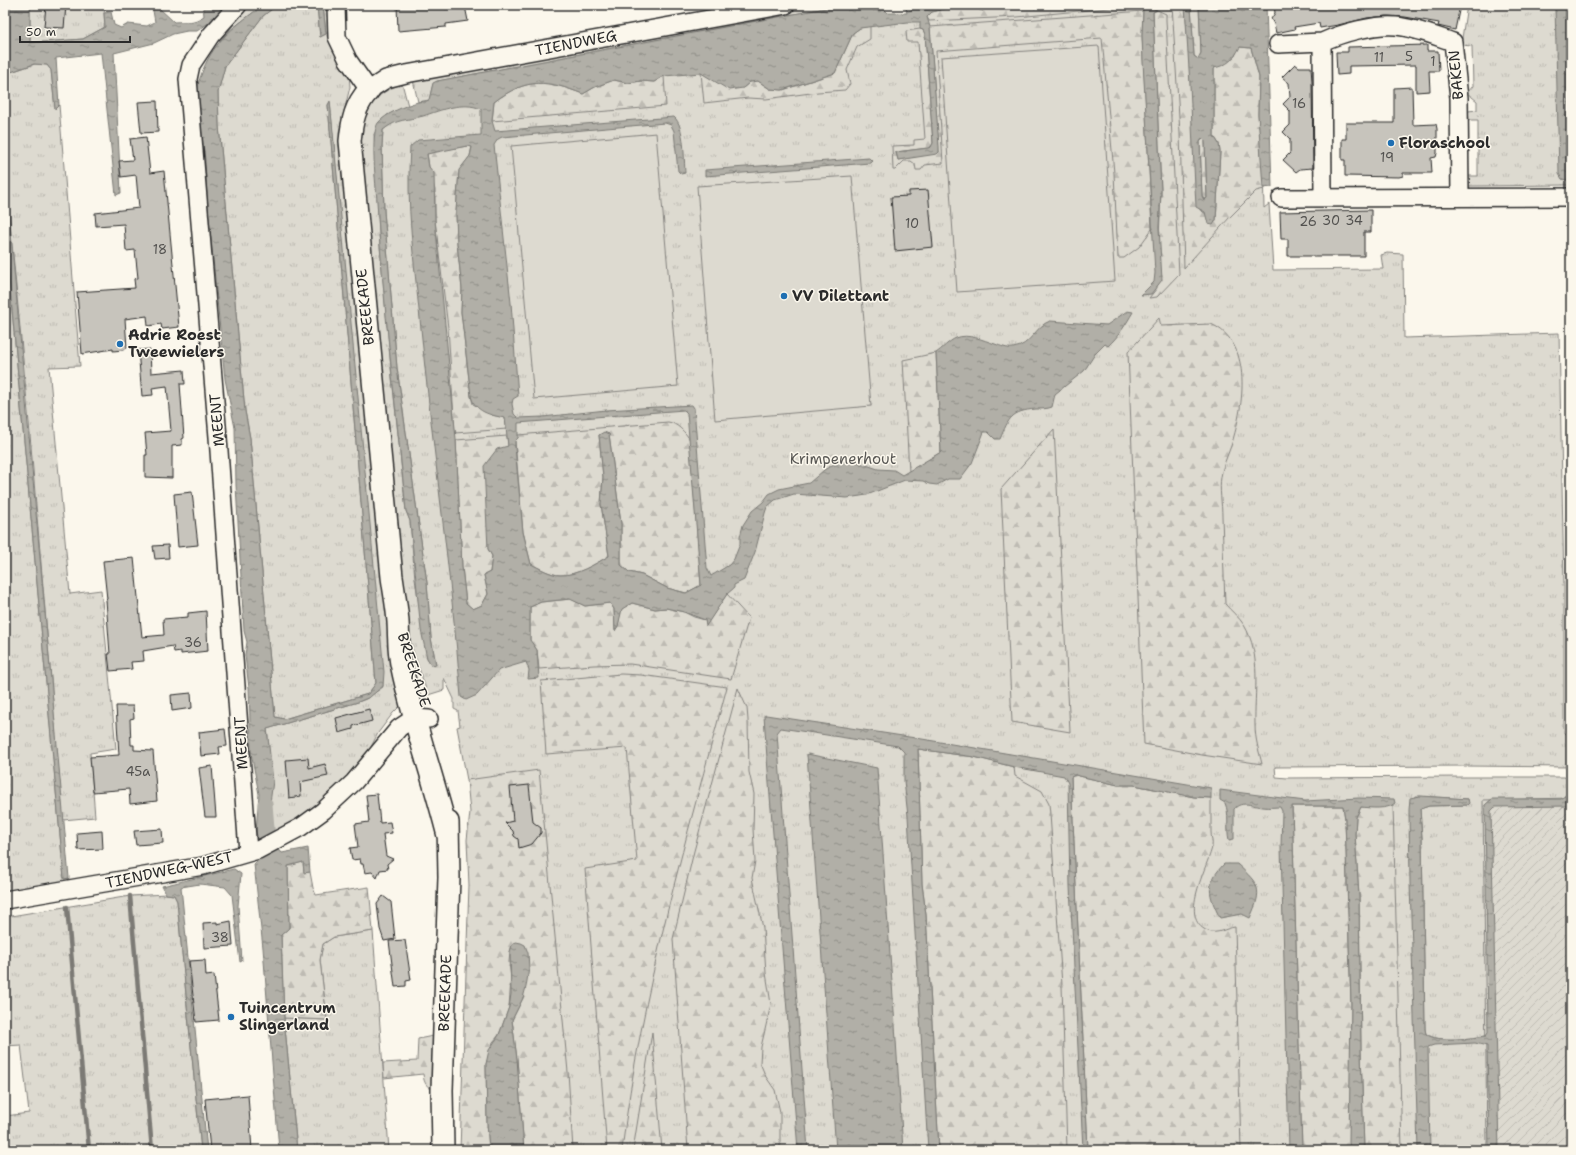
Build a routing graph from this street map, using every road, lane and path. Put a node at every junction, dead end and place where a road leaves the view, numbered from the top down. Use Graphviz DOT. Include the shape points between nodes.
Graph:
graph roads {
  1 [pos="238,5"];
  2 [pos="336,5"];
  3 [pos="786,5"];
  4 [pos="1322,42"];
  5 [pos="1278,44"];
  6 [pos="369,90"];
  7 [pos="1460,196"];
  8 [pos="1571,197"];
  9 [pos="1281,198"];
  10 [pos="1323,198"];
  11 [pos="424,725"];
  12 [pos="253,851"];
  13 [pos="5,900"];
  14 [pos="443,1150"];
  1 -- 12 [label="street, MEENT" via="211,35 191,65 188,79"];
  2 -- 6 [label="street" via="337,37 348,60"];
  3 -- 6 [label="street, TIENDWEG" via="406,74 386,79"];
  4 -- 5 [label="street, BAKEN"];
  4 -- 7 [label="street, BAKEN" via="1362,29 1396,26 1425,32 1453,42 1459,98"];
  4 -- 10 [label="street"];
  6 -- 11 [label="main road, BREEKADE" via="358,106 352,122 350,141 392,577 398,622"];
  7 -- 8 [label="street"];
  7 -- 10 [label="street"];
  9 -- 10 [label="street"];
  11 -- 12 [label="street, TIENDWEG-WEST" via="388,740 354,782 323,811 300,827"];
  11 -- 14 [label="main road, BREEKADE" via="448,836"];
  12 -- 13 [label="street, TIENDWEG-WEST" via="196,867"];
}
